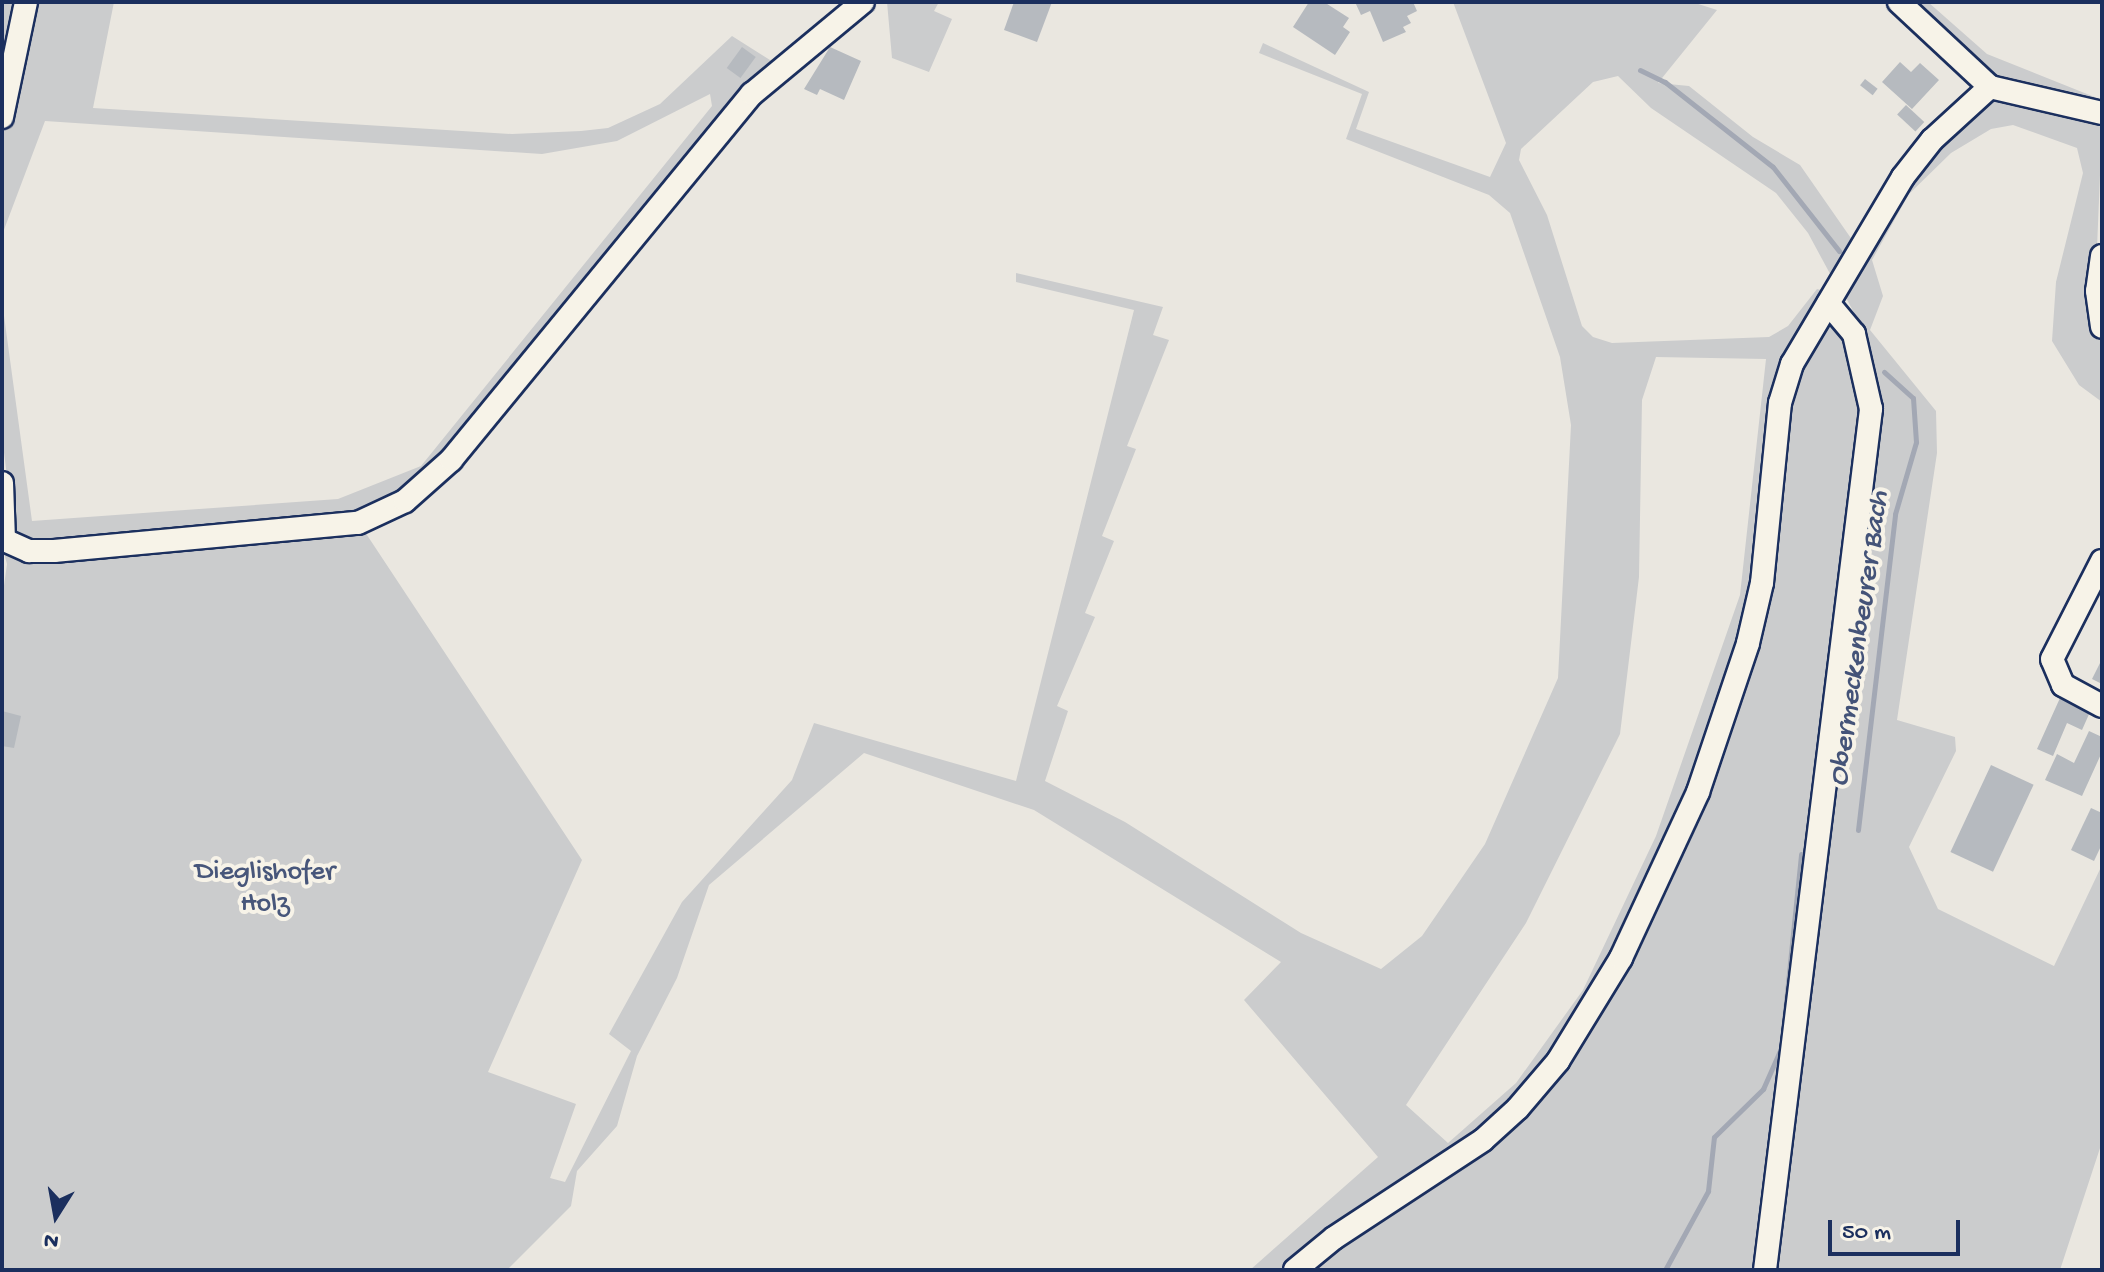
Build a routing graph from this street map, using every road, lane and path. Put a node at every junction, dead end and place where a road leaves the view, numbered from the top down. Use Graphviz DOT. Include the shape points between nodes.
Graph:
graph roads {
  1 [pos="26,2"];
  2 [pos="863,2"];
  3 [pos="1899,2"];
  4 [pos="1990,87"];
  5 [pos="2102,113"];
  6 [pos="2,117"];
  7 [pos="2102,256"];
  8 [pos="1828,303"];
  9 [pos="2102,327"];
  10 [pos="2,483"];
  11 [pos="3,540"];
  12 [pos="2102,561"];
  13 [pos="2102,706"];
  14 [pos="1295,1270"];
  15 [pos="1765,1270"];
  1 -- 6 [label="street"];
  2 -- 11 [label="street" via="752,94 451,460 405,501 358,523 54,551 29,551"];
  3 -- 4 [label="street"];
  4 -- 5 [label="street"];
  4 -- 8 [label="street" via="1910,167"];
  7 -- 9 [label="street" via="2097,291"];
  8 -- 14 [label="street" via="1802,342 1780,403 1762,583 1748,643 1698,792 1621,958 1558,1061 1518,1108 1483,1140 1334,1238"];
  8 -- 15 [label="street" via="1854,334 1871,409"];
  10 -- 11 [label="street"];
  12 -- 13 [label="street" via="2052,659 2063,685"];
}
